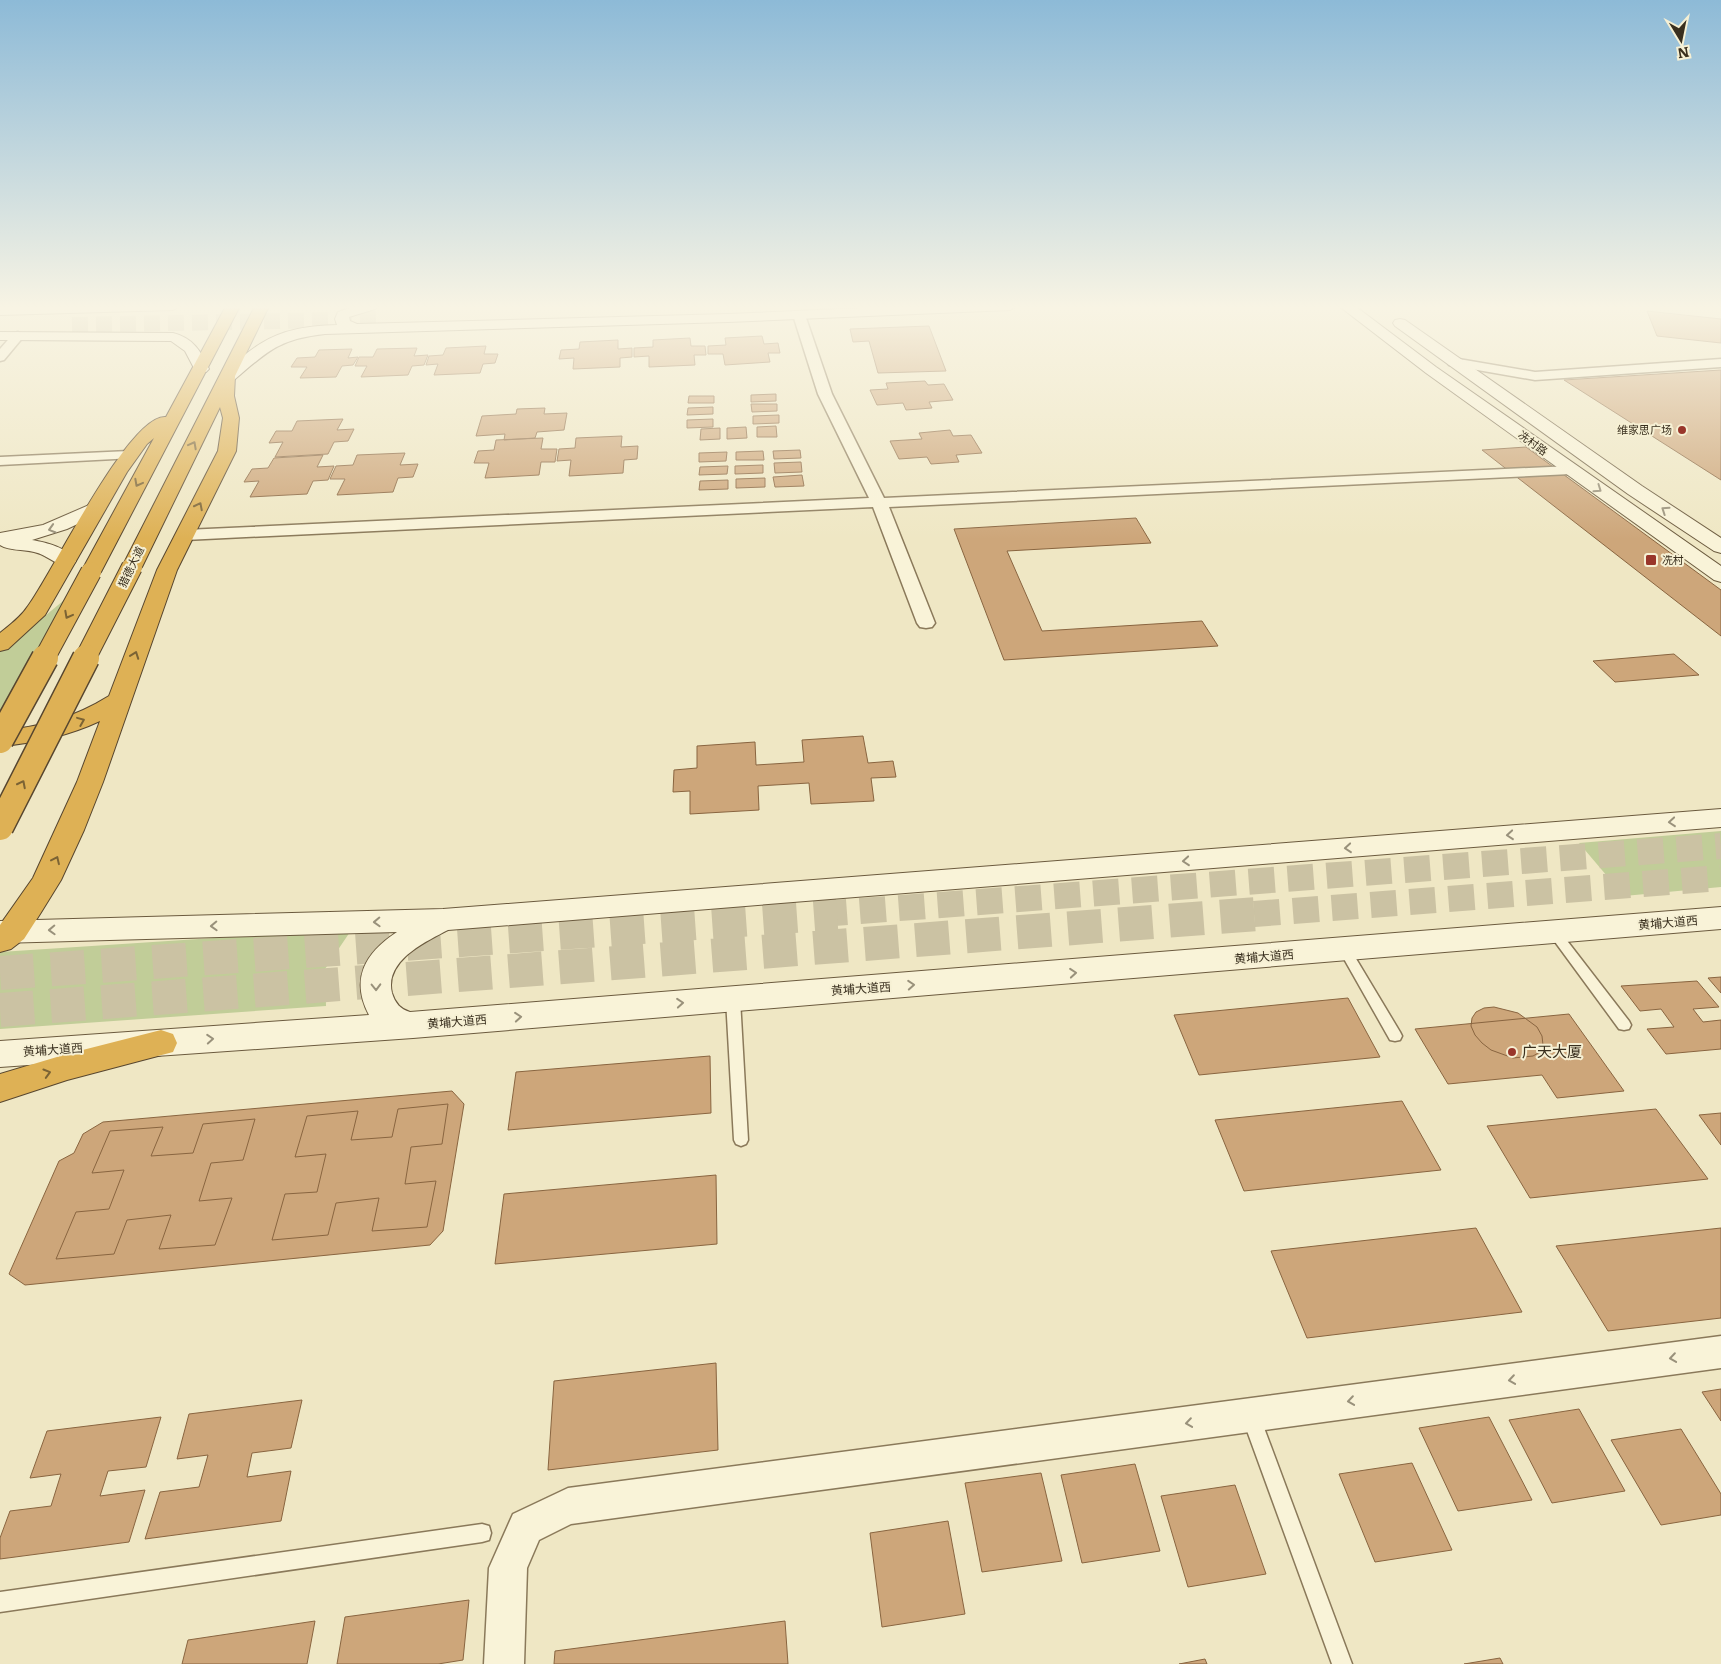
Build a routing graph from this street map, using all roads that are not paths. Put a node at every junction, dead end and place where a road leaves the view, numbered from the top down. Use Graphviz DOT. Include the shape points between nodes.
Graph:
graph roads {
  1 [pos="193,384"];
  2 [pos="225,384"];
  3 [pos="227,384"];
  4 [pos="822,384"];
  5 [pos="1450,384"];
  6 [pos="1484,384"];
  7 [pos="179,410"];
  8 [pos="129,456"];
  9 [pos="0,461"];
  10 [pos="1571,470"];
  11 [pos="880,504"];
  12 [pos="96,508"];
  13 [pos="185,535"];
  14 [pos="0,539"];
  15 [pos="0,543"];
  16 [pos="1721,547"];
  17 [pos="66,561"];
  18 [pos="1721,576"];
  19 [pos="926,623"];
  20 [pos="0,644"];
  21 [pos="118,701"];
  22 [pos="0,739"];
  23 [pos="1721,818"];
  24 [pos="0,827"];
  25 [pos="1721,918"];
  26 [pos="443,920"];
  27 [pos="1554,932"];
  28 [pos="4,935"];
  29 [pos="1345,950"];
  30 [pos="733,998"];
  31 [pos="417,1025"];
  32 [pos="1624,1025"];
  33 [pos="1395,1036"];
  34 [pos="161,1043"];
  35 [pos="0,1054"];
  36 [pos="0,1088"];
  37 [pos="741,1140"];
  38 [pos="1721,1352"];
  39 [pos="1250,1414"];
  40 [pos="482,1533"];
  41 [pos="0,1602"];
  42 [pos="504,1664"];
  43 [pos="1342,1664"];
  1 -- 7 [label="highway"];
  24 -- 2 [label="highway, 猎德大道, one-way, bridge"];
  13 -- 3 [label="highway, one-way" via="227,452 231,418 226,396"];
  4 -- 11 [label="street"];
  5 -- 10 [label="main road, 冼村路"];
  16 -- 6 [label="main road, 冼村路, one-way"];
  7 -- 8 [label="highway" via="153,428"];
  7 -- 22 [label="highway, one-way, bridge"];
  8 -- 9 [label="street"];
  8 -- 12 [label="highway"];
  10 -- 11 [label="street"];
  10 -- 18 [label="main road, 冼村路, one-way"];
  11 -- 13 [label="street"];
  11 -- 19 [label="street"];
  12 -- 14 [label="main road, one-way" via="48,531"];
  12 -- 17 [label="highway"];
  21 -- 13 [label="highway, one-way" via="167,570"];
  15 -- 17 [label="main road" via="44,549"];
  17 -- 20 [label="highway" via="37,610"];
  22 -- 21 [label="highway, one-way" via="66,727"];
  28 -- 21 [label="highway, one-way" via="30,907 47,880 90,782"];
  23 -- 26 [label="main road, one-way"];
  25 -- 27 [label="main road, 黄埔大道西"];
  26 -- 28 [label="main road, one-way"];
  26 -- 31 [label="main road, one-way" via="395,947 376,974 375,991 380,1005 401,1023"];
  27 -- 29 [label="main road, 黄埔大道西"];
  27 -- 32 [label="lane"];
  30 -- 29 [label="main road, 黄埔大道西, one-way"];
  29 -- 33 [label="lane"];
  31 -- 30 [label="main road, 黄埔大道西, one-way"];
  30 -- 37 [label="lane"];
  34 -- 31 [label="main road, 黄埔大道西, one-way"];
  34 -- 35 [label="main road, 黄埔大道西"];
  36 -- 34 [label="highway, one-way"];
  38 -- 39 [label="street, one-way"];
  39 -- 42 [label="street, one-way" via="568,1506 526,1527 508,1568"];
  39 -- 43 [label="lane"];
  40 -- 41 [label="lane"];
}
